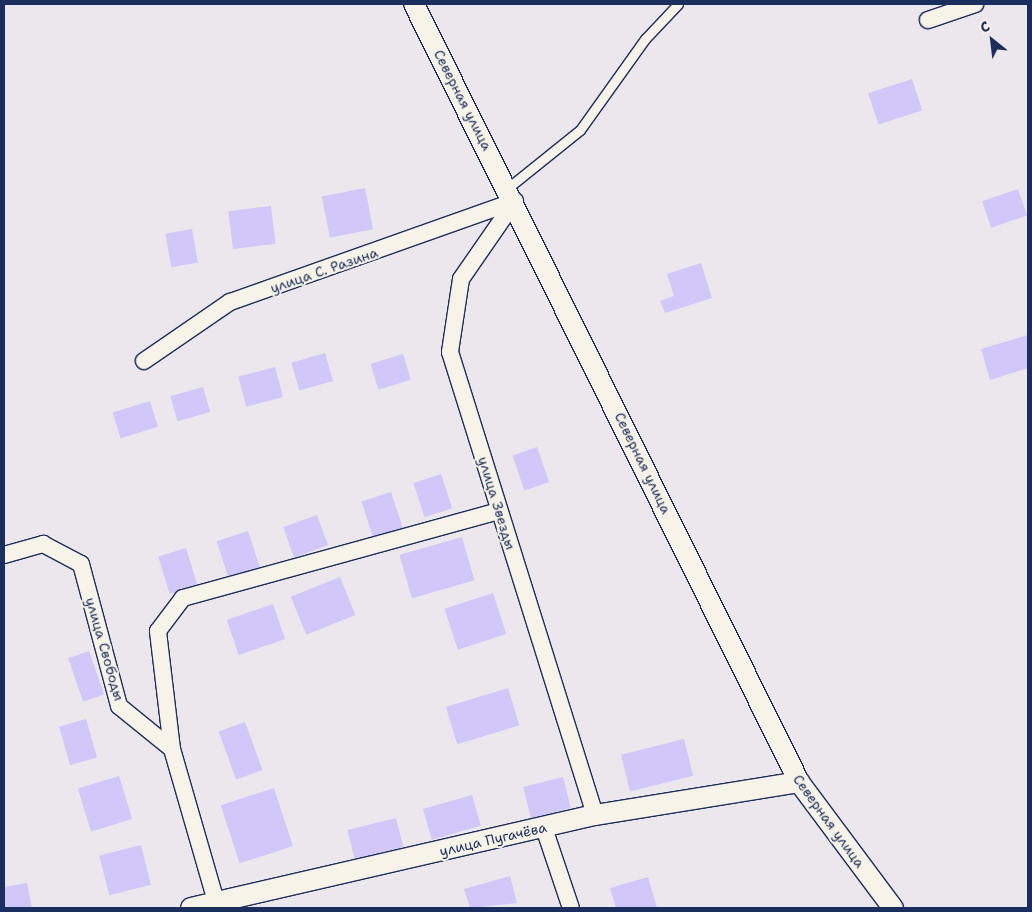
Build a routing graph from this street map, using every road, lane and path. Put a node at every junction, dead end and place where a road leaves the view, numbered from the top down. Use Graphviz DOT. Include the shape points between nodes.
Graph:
graph roads {
  1 [pos="414,4"];
  2 [pos="678,4"];
  3 [pos="975,4"];
  4 [pos="928,20"];
  5 [pos="512,194"];
  6 [pos="144,361"];
  7 [pos="499,511"];
  8 [pos="4,555"];
  9 [pos="172,749"];
  10 [pos="799,782"];
  11 [pos="595,815"];
  12 [pos="544,828"];
  13 [pos="217,905"];
  14 [pos="190,908"];
  15 [pos="571,908"];
  16 [pos="893,908"];
  1 -- 5 [label="street, Северная улица"];
  2 -- 5 [label="lane" via="646,39 580,130"];
  3 -- 4 [label="street"];
  5 -- 6 [label="street, улица С. Разина" via="230,302"];
  5 -- 7 [label="street, улица Звезды" via="461,279 450,352"];
  5 -- 10 [label="street, Северная улица"];
  7 -- 9 [label="street" via="183,598 158,631"];
  7 -- 11 [label="street, улица Звезды"];
  8 -- 9 [label="street, улица Свободы" via="43,544 81,564 119,706"];
  9 -- 13 [label="street"];
  10 -- 11 [label="street, улица Пугачёва"];
  10 -- 16 [label="street, Северная улица"];
  11 -- 12 [label="street, улица Пугачёва"];
  12 -- 13 [label="street, улица Пугачёва"];
  12 -- 15 [label="street"];
  13 -- 14 [label="street, улица Пугачёва"];
}
